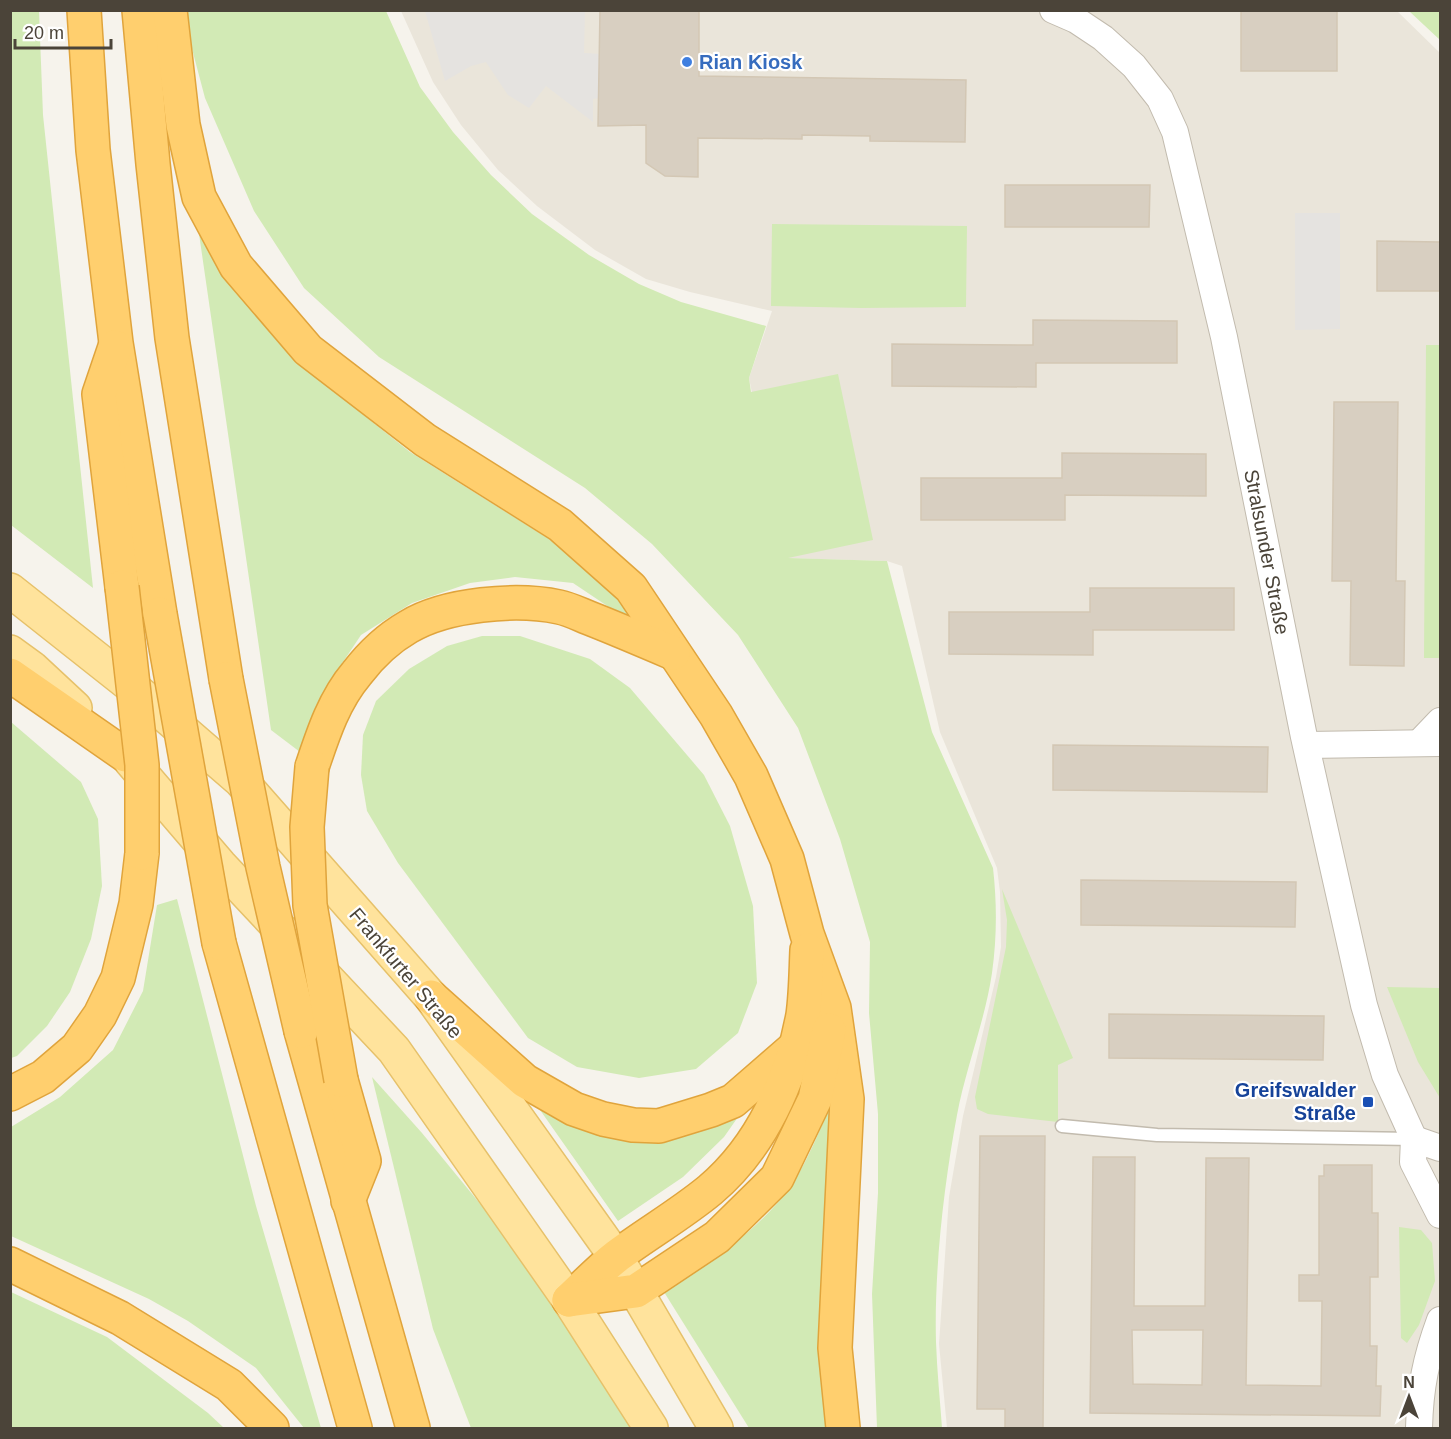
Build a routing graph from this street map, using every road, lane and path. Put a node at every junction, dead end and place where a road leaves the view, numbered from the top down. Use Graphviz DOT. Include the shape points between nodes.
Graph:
graph roads {
  1 [pos="84,10"];
  2 [pos="139,10"];
  3 [pos="170,10"];
  4 [pos="1053,10"];
  5 [pos="116,343"];
  6 [pos="10,590"];
  7 [pos="10,651"];
  8 [pos="673,653"];
  9 [pos="10,675"];
  10 [pos="1440,721"];
  11 [pos="1430,743"];
  12 [pos="1307,745"];
  13 [pos="125,755"];
  14 [pos="807,934"];
  15 [pos="431,997"];
  16 [pos="834,1008"];
  17 [pos="795,1047"];
  18 [pos="10,1094"];
  19 [pos="1062,1126"];
  20 [pos="1414,1138"];
  21 [pos="1440,1148"];
  22 [pos="348,1201"];
  23 [pos="1440,1215"];
  24 [pos="616,1257"];
  25 [pos="10,1264"];
  26 [pos="636,1291"];
  27 [pos="569,1300"];
  28 [pos="1440,1320"];
  29 [pos="1433,1364"];
  30 [pos="272,1428"];
  31 [pos="355,1428"];
  32 [pos="412,1428"];
  33 [pos="651,1428"];
  34 [pos="716,1428"];
  35 [pos="843,1428"];
  36 [pos="1419,1428"];
  1 -- 5 [label="highway" via="93,150"];
  2 -- 22 [label="highway, bridge" via="172,338 226,679 301,1031"];
  3 -- 8 [label="highway" via="183,125 199,197 237,266 308,350 425,440 560,525 631,588"];
  4 -- 12 [label="street, Stralsunder Straße" via="1103,38 1134,66 1160,99 1175,132 1224,337"];
  5 -- 18 [label="highway, bridge" via="99,394 142,765 142,853 136,904 118,978 100,1015 77,1048 43,1077"];
  5 -- 31 [label="highway, bridge" via="219,943"];
  6 -- 15 [label="main road, Frankfurter Straße" via="130,685 240,781"];
  7 -- 13 [label="main road"];
  8 -- 14 [label="highway" via="751,776 787,859"];
  8 -- 22 [label="highway, bridge" via="560,607 482,604 442,613 408,627 380,649 341,696 312,767 307,827 310,905 341,1080 364,1161"];
  9 -- 13 [label="highway"];
  10 -- 11 [label="street"];
  11 -- 12 [label="street"];
  12 -- 20 [label="street, Stralsunder Straße" via="1364,1005 1385,1075"];
  13 -- 27 [label="main road" via="220,865 394,1050"];
  14 -- 16 [label="highway"];
  14 -- 17 [label="highway" via="803,1014"];
  15 -- 17 [label="highway" via="525,1081 574,1109 633,1125 659,1126 733,1101"];
  15 -- 24 [label="main road, Frankfurter Straße"];
  16 -- 26 [label="highway" via="815,1099 777,1178 717,1237"];
  16 -- 35 [label="highway" via="847,1099 835,1348"];
  17 -- 24 [label="highway" via="765,1124 741,1159 711,1189"];
  19 -- 20 [label="lane" via="1157,1135"];
  20 -- 21 [label="street"];
  20 -- 23 [label="street, Stralsunder Straße" via="1413,1162"];
  22 -- 32 [label="highway"];
  24 -- 26 [label="main road, Frankfurter Straße"];
  24 -- 27 [label="highway"];
  25 -- 30 [label="highway" via="120,1318 230,1385"];
  26 -- 27 [label="highway"];
  26 -- 34 [label="main road, Frankfurter Straße"];
  27 -- 33 [label="main road"];
  28 -- 29 [label="street"];
  29 -- 36 [label="street" via="1423,1377"];
}
